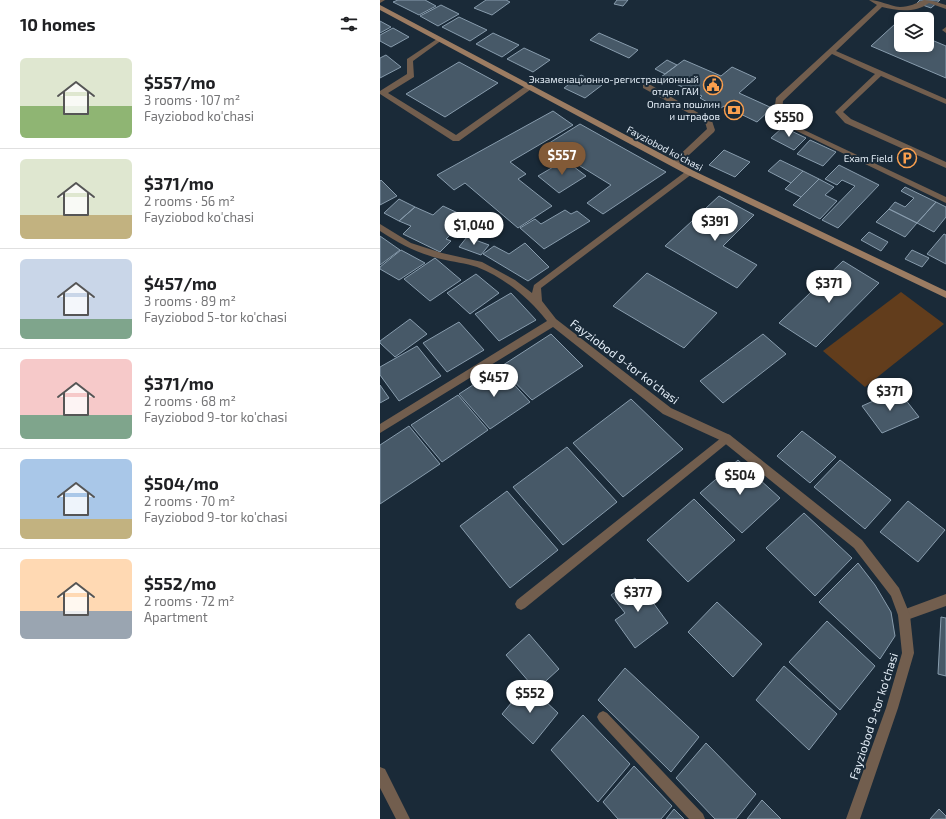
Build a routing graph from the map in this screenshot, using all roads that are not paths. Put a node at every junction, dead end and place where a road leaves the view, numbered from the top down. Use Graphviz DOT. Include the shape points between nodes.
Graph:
graph roads {
  1 [pos="872,0"];
  2 [pos="929,0"];
  3 [pos="881,5"];
  4 [pos="380,7"];
  5 [pos="946,7"];
  6 [pos="440,40"];
  7 [pos="830,50"];
  8 [pos="880,73"];
  9 [pos="646,86"];
  10 [pos="530,87"];
  11 [pos="946,102"];
  12 [pos="674,164"];
  13 [pos="946,165"];
  14 [pos="689,172"];
  15 [pos="946,200"];
  16 [pos="380,227"];
  17 [pos="946,295"];
  18 [pos="537,302"];
  19 [pos="553,322"];
  20 [pos="380,429"];
  21 [pos="726,438"];
  22 [pos="946,600"];
  23 [pos="521,604"];
  24 [pos="904,615"];
  25 [pos="603,717"];
  26 [pos="380,774"];
  27 [pos="403,819"];
  28 [pos="698,819"];
  29 [pos="853,819"];
  1 -- 3 [label="street"];
  2 -- 3 [label="street" via="913,8 891,8"];
  2 -- 5 [label="street"];
  3 -- 7 [label="street"];
  4 -- 6 [label="street, Fayziobod ko'chasi"];
  6 -- 10 [label="street, Fayziobod ko'chasi"];
  6 -- 10 [label="street" via="409,60 411,74 383,93 456,139"];
  7 -- 8 [label="street"];
  7 -- 15 [label="street" via="779,100 780,121"];
  8 -- 11 [label="street"];
  8 -- 13 [label="street" via="839,112 848,121"];
  9 -- 12 [label="street" via="708,121 711,130"];
  10 -- 12 [label="street, Fayziobod ko'chasi"];
  12 -- 14 [label="street, Fayziobod ko'chasi"];
  14 -- 17 [label="street, Fayziobod ko'chasi"];
  14 -- 18 [label="street" via="537,287"];
  16 -- 18 [label="street, Fayziobod 9-tor ko'chasi" via="408,245 441,256 479,264 512,282"];
  18 -- 19 [label="street, Fayziobod 9-tor ko'chasi"];
  19 -- 20 [label="street"];
  19 -- 21 [label="street, Fayziobod 9-tor ko'chasi" via="667,411"];
  21 -- 23 [label="street"];
  21 -- 24 [label="street, Fayziobod 9-tor ko'chasi" via="858,544 895,592"];
  22 -- 24 [label="street"];
  24 -- 29 [label="street, Fayziobod 9-tor ko'chasi" via="908,653 892,708"];
  25 -- 28 [label="street"];
  26 -- 27 [label="street"];
}
